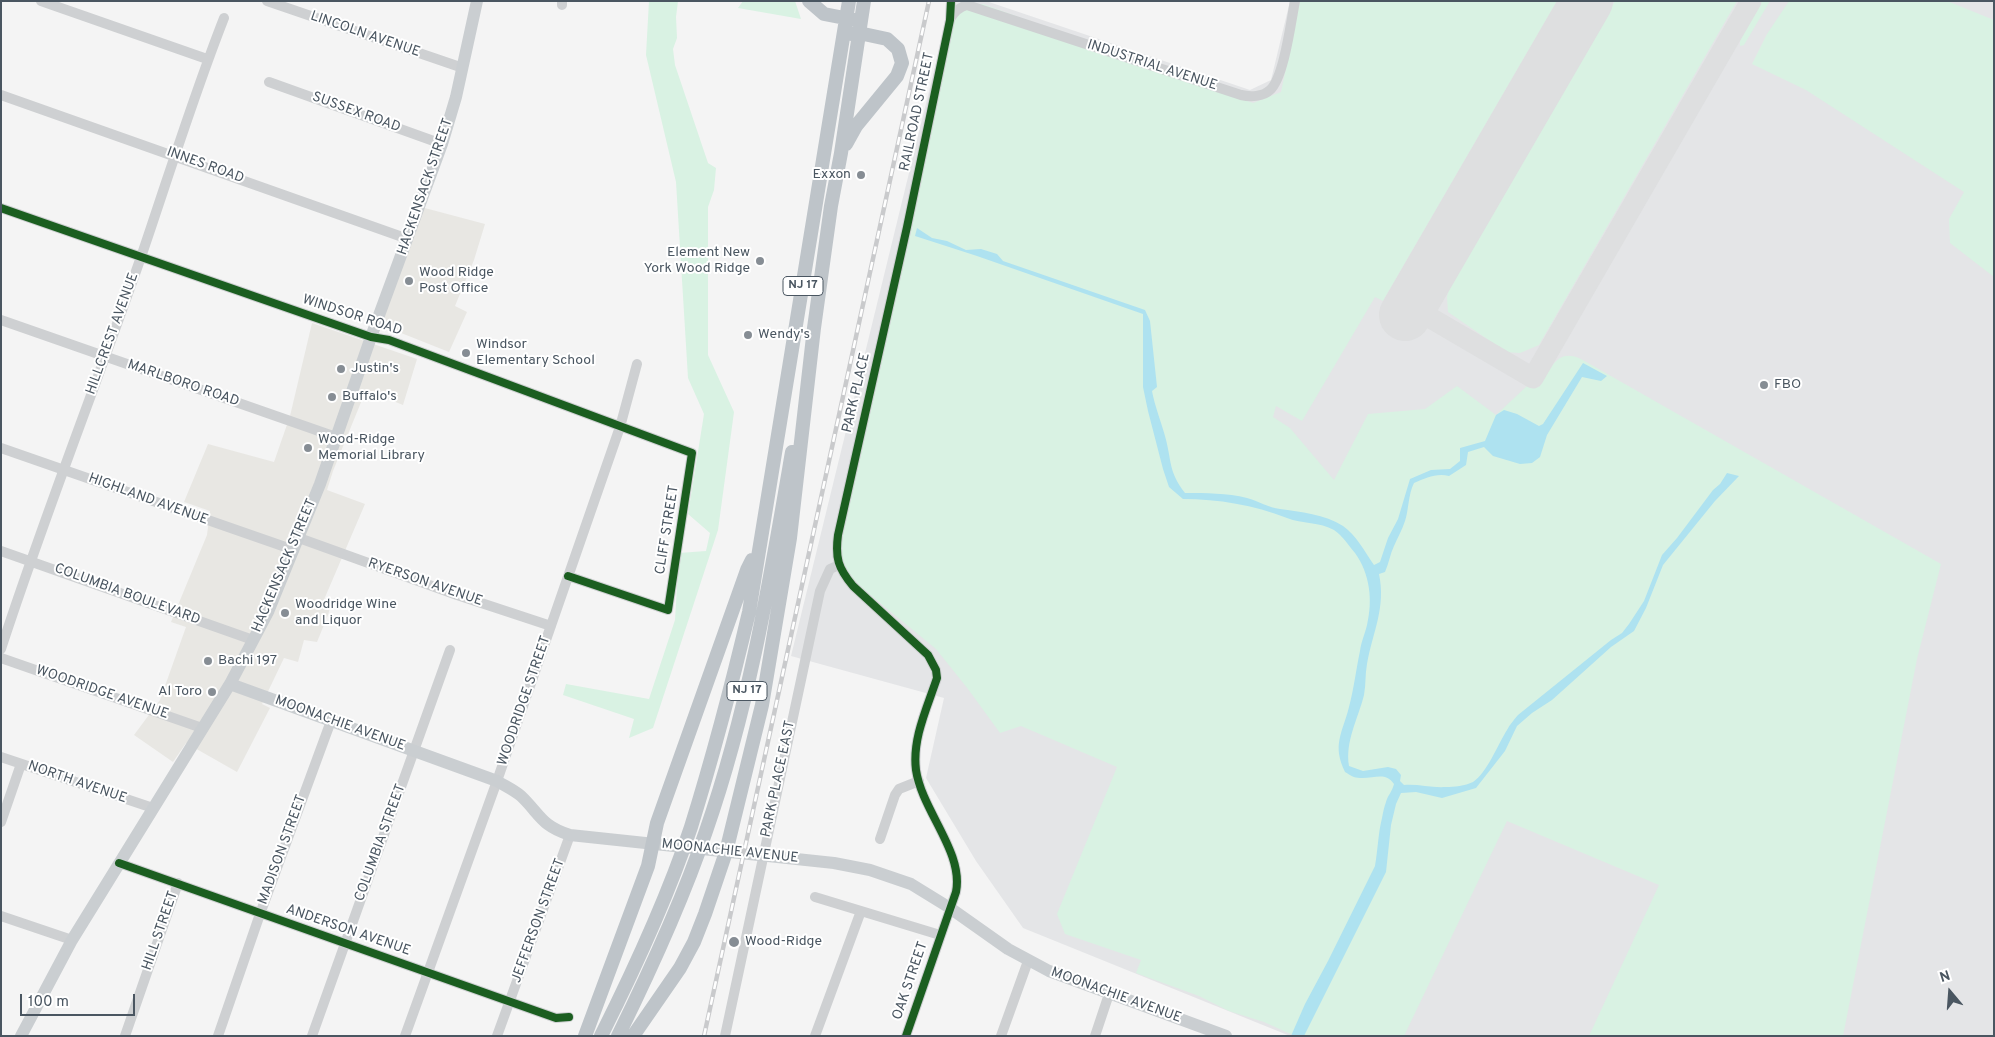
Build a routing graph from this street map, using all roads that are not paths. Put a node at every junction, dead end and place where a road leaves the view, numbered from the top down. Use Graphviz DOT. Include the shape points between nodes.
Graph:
graph roads {
  1 [pos="40,1"];
  2 [pos="267,1"];
  3 [pos="477,1"];
  4 [pos="809,1"];
  5 [pos="849,1"];
  6 [pos="864,1"];
  7 [pos="951,1"];
  8 [pos="1295,1"];
  9 [pos="224,18"];
  10 [pos="847,18"];
  11 [pos="950,20"];
  12 [pos="860,27"];
  13 [pos="844,36"];
  14 [pos="207,59"];
  15 [pos="463,68"];
  16 [pos="269,82"];
  17 [pos="1,95"];
  18 [pos="442,144"];
  19 [pos="841,154"];
  20 [pos="175,156"];
  21 [pos="1,208"];
  22 [pos="907,227"];
  23 [pos="408,239"];
  24 [pos="141,257"];
  25 [pos="1,320"];
  26 [pos="814,328"];
  27 [pos="371,337"];
  28 [pos="105,357"];
  29 [pos="637,364"];
  30 [pos="620,427"];
  31 [pos="336,436"];
  32 [pos="1,448"];
  33 [pos="692,454"];
  34 [pos="65,470"];
  35 [pos="299,538"];
  36 [pos="294,550"];
  37 [pos="1,551"];
  38 [pos="757,553"];
  39 [pos="30,561"];
  40 [pos="838,564"];
  41 [pos="568,576"];
  42 [pos="551,626"];
  43 [pos="253,640"];
  44 [pos="1,649"];
  45 [pos="450,650"];
  46 [pos="1,658"];
  47 [pos="230,684"];
  48 [pos="331,721"];
  49 [pos="202,728"];
  50 [pos="414,751"];
  51 [pos="1,757"];
  52 [pos="22,764"];
  53 [pos="497,781"];
  54 [pos="918,781"];
  55 [pos="152,808"];
  56 [pos="1,822"];
  57 [pos="570,835"];
  58 [pos="880,839"];
  59 [pos="653,844"];
  60 [pos="726,852"];
  61 [pos="119,863"];
  62 [pos="178,883"];
  63 [pos="815,897"];
  64 [pos="950,908"];
  65 [pos="861,911"];
  66 [pos="260,914"];
  67 [pos="1,916"];
  68 [pos="940,935"];
  69 [pos="72,940"];
  70 [pos="344,943"];
  71 [pos="1028,961"];
  72 [pos="427,971"];
  73 [pos="1109,994"];
  74 [pos="510,1001"];
  75 [pos="569,1017"];
  76 [pos="1217,1034"];
  77 [pos="21,1036"];
  78 [pos="125,1036"];
  79 [pos="218,1036"];
  80 [pos="312,1036"];
  81 [pos="404,1036"];
  82 [pos="498,1036"];
  83 [pos="585,1036"];
  84 [pos="601,1036"];
  85 [pos="618,1036"];
  86 [pos="633,1036"];
  87 [pos="724,1036"];
  88 [pos="815,1036"];
  89 [pos="906,1036"];
  90 [pos="1001,1036"];
  91 [pos="1095,1036"];
  1 -- 14 [label="street"];
  2 -- 15 [label="street, LINCOLN AVENUE"];
  3 -- 15 [label="main road, HACKENSACK STREET"];
  4 -- 10 [label="highway" via="824,14"];
  5 -- 10 [label="highway, NJ 17"];
  6 -- 12 [label="highway, NJ 17"];
  7 -- 11 [label="street, RAILROAD STREET"];
  8 -- 11 [label="street, INDUSTRIAL AVENUE" via="1276,84 1266,93 1251,97 967,4 961,6"];
  9 -- 14 [label="street, HILLCREST AVENUE"];
  10 -- 12 [label="highway"];
  10 -- 13 [label="highway, NJ 17"];
  11 -- 22 [label="street, RAILROAD STREET"];
  12 -- 13 [label="highway"];
  12 -- 19 [label="highway, NJ 17"];
  12 -- 19 [label="highway" via="887,39 898,49 902,63 897,76 856,126"];
  13 -- 38 [label="highway, NJ 17"];
  14 -- 20 [label="street, HILLCREST AVENUE"];
  15 -- 18 [label="main road, HACKENSACK STREET"];
  16 -- 18 [label="street, SUSSEX ROAD"];
  17 -- 20 [label="street, INNES ROAD"];
  18 -- 23 [label="main road, HACKENSACK STREET"];
  19 -- 26 [label="highway, NJ 17"];
  20 -- 23 [label="street, INNES ROAD"];
  20 -- 24 [label="street, HILLCREST AVENUE"];
  21 -- 24 [label="street, WINDSOR ROAD"];
  22 -- 40 [label="street, PARK PLACE" via="838,535"];
  23 -- 27 [label="main road, HACKENSACK STREET"];
  24 -- 27 [label="street, WINDSOR ROAD"];
  24 -- 28 [label="street, HILLCREST AVENUE"];
  25 -- 28 [label="street, MARLBORO ROAD"];
  26 -- 60 [label="highway" via="781,600 762,705"];
  26 -- 85 [label="highway, NJ 17" via="766,601 736,733 683,896"];
  27 -- 30 [label="street, WINDSOR ROAD" via="389,340"];
  27 -- 31 [label="main road, HACKENSACK STREET"];
  28 -- 31 [label="street, MARLBORO ROAD"];
  28 -- 34 [label="street, HILLCREST AVENUE"];
  29 -- 30 [label="street, WOODRIDGE STREET"];
  30 -- 33 [label="street, WINDSOR ROAD"];
  30 -- 41 [label="street, WOODRIDGE STREET"];
  31 -- 35 [label="main road, HACKENSACK STREET"];
  32 -- 34 [label="street, HIGHLAND AVENUE"];
  33 -- 41 [label="street, CLIFF STREET" via="668,610"];
  34 -- 36 [label="street, HIGHLAND AVENUE"];
  34 -- 39 [label="street, HILLCREST AVENUE"];
  35 -- 36 [label="main road, HACKENSACK STREET"];
  35 -- 42 [label="street, RYERSON AVENUE"];
  36 -- 43 [label="main road, HACKENSACK STREET"];
  37 -- 39 [label="street, COLUMBIA BOULEVARD"];
  38 -- 59 [label="highway" via="743,579 657,823"];
  38 -- 84 [label="highway, NJ 17" via="733,680 690,829 646,941"];
  39 -- 43 [label="street, COLUMBIA BOULEVARD"];
  39 -- 44 [label="street, HILLCREST AVENUE"];
  40 -- 54 [label="street" via="852,586 928,654 936,670 937,678 916,746"];
  40 -- 87 [label="street, PARK PLACE EAST" via="830,569 820,591"];
  41 -- 42 [label="street, WOODRIDGE STREET"];
  42 -- 53 [label="street, WOODRIDGE STREET"];
  43 -- 47 [label="main road, HACKENSACK STREET"];
  45 -- 50 [label="street, COLUMBIA STREET"];
  46 -- 49 [label="street, WOODRIDGE AVENUE"];
  47 -- 48 [label="main road, MOONACHIE AVENUE"];
  47 -- 49 [label="main road, HACKENSACK STREET"];
  48 -- 50 [label="main road, MOONACHIE AVENUE"];
  48 -- 66 [label="street, MADISON STREET"];
  49 -- 55 [label="main road, HACKENSACK STREET"];
  50 -- 53 [label="main road, MOONACHIE AVENUE"];
  50 -- 70 [label="street, COLUMBIA STREET"];
  51 -- 52 [label="street, NORTH AVENUE"];
  52 -- 55 [label="street, NORTH AVENUE"];
  52 -- 56 [label="street"];
  53 -- 57 [label="main road, MOONACHIE AVENUE" via="523,798 543,821"];
  53 -- 72 [label="street, WOODRIDGE STREET"];
  54 -- 58 [label="street" via="895,795"];
  54 -- 64 [label="street" via="957,872 958,881"];
  55 -- 61 [label="main road, HACKENSACK STREET"];
  57 -- 59 [label="main road, MOONACHIE AVENUE"];
  57 -- 74 [label="street, JEFFERSON STREET"];
  59 -- 60 [label="main road, MOONACHIE AVENUE"];
  59 -- 83 [label="highway" via="648,866"];
  60 -- 64 [label="main road, MOONACHIE AVENUE" via="870,870 911,884"];
  60 -- 86 [label="highway" via="704,917 686,957"];
  61 -- 62 [label="street, ANDERSON AVENUE"];
  61 -- 69 [label="main road, HACKENSACK STREET"];
  62 -- 66 [label="street, ANDERSON AVENUE"];
  62 -- 78 [label="street, HILL STREET"];
  63 -- 65 [label="street"];
  64 -- 68 [label="street, OAK STREET"];
  64 -- 71 [label="main road, MOONACHIE AVENUE"];
  65 -- 68 [label="street"];
  65 -- 88 [label="street"];
  66 -- 70 [label="street, ANDERSON AVENUE"];
  66 -- 79 [label="street, MADISON STREET"];
  67 -- 69 [label="street"];
  68 -- 89 [label="street, OAK STREET"];
  69 -- 77 [label="main road, HACKENSACK STREET"];
  70 -- 72 [label="street, ANDERSON AVENUE"];
  70 -- 80 [label="street, COLUMBIA STREET"];
  71 -- 73 [label="main road, MOONACHIE AVENUE"];
  71 -- 90 [label="street"];
  72 -- 74 [label="street, ANDERSON AVENUE"];
  72 -- 81 [label="street, WOODRIDGE STREET"];
  73 -- 76 [label="main road, MOONACHIE AVENUE"];
  73 -- 91 [label="street"];
  74 -- 75 [label="street, ANDERSON AVENUE" via="556,1018"];
  74 -- 82 [label="street, JEFFERSON STREET"];
}
